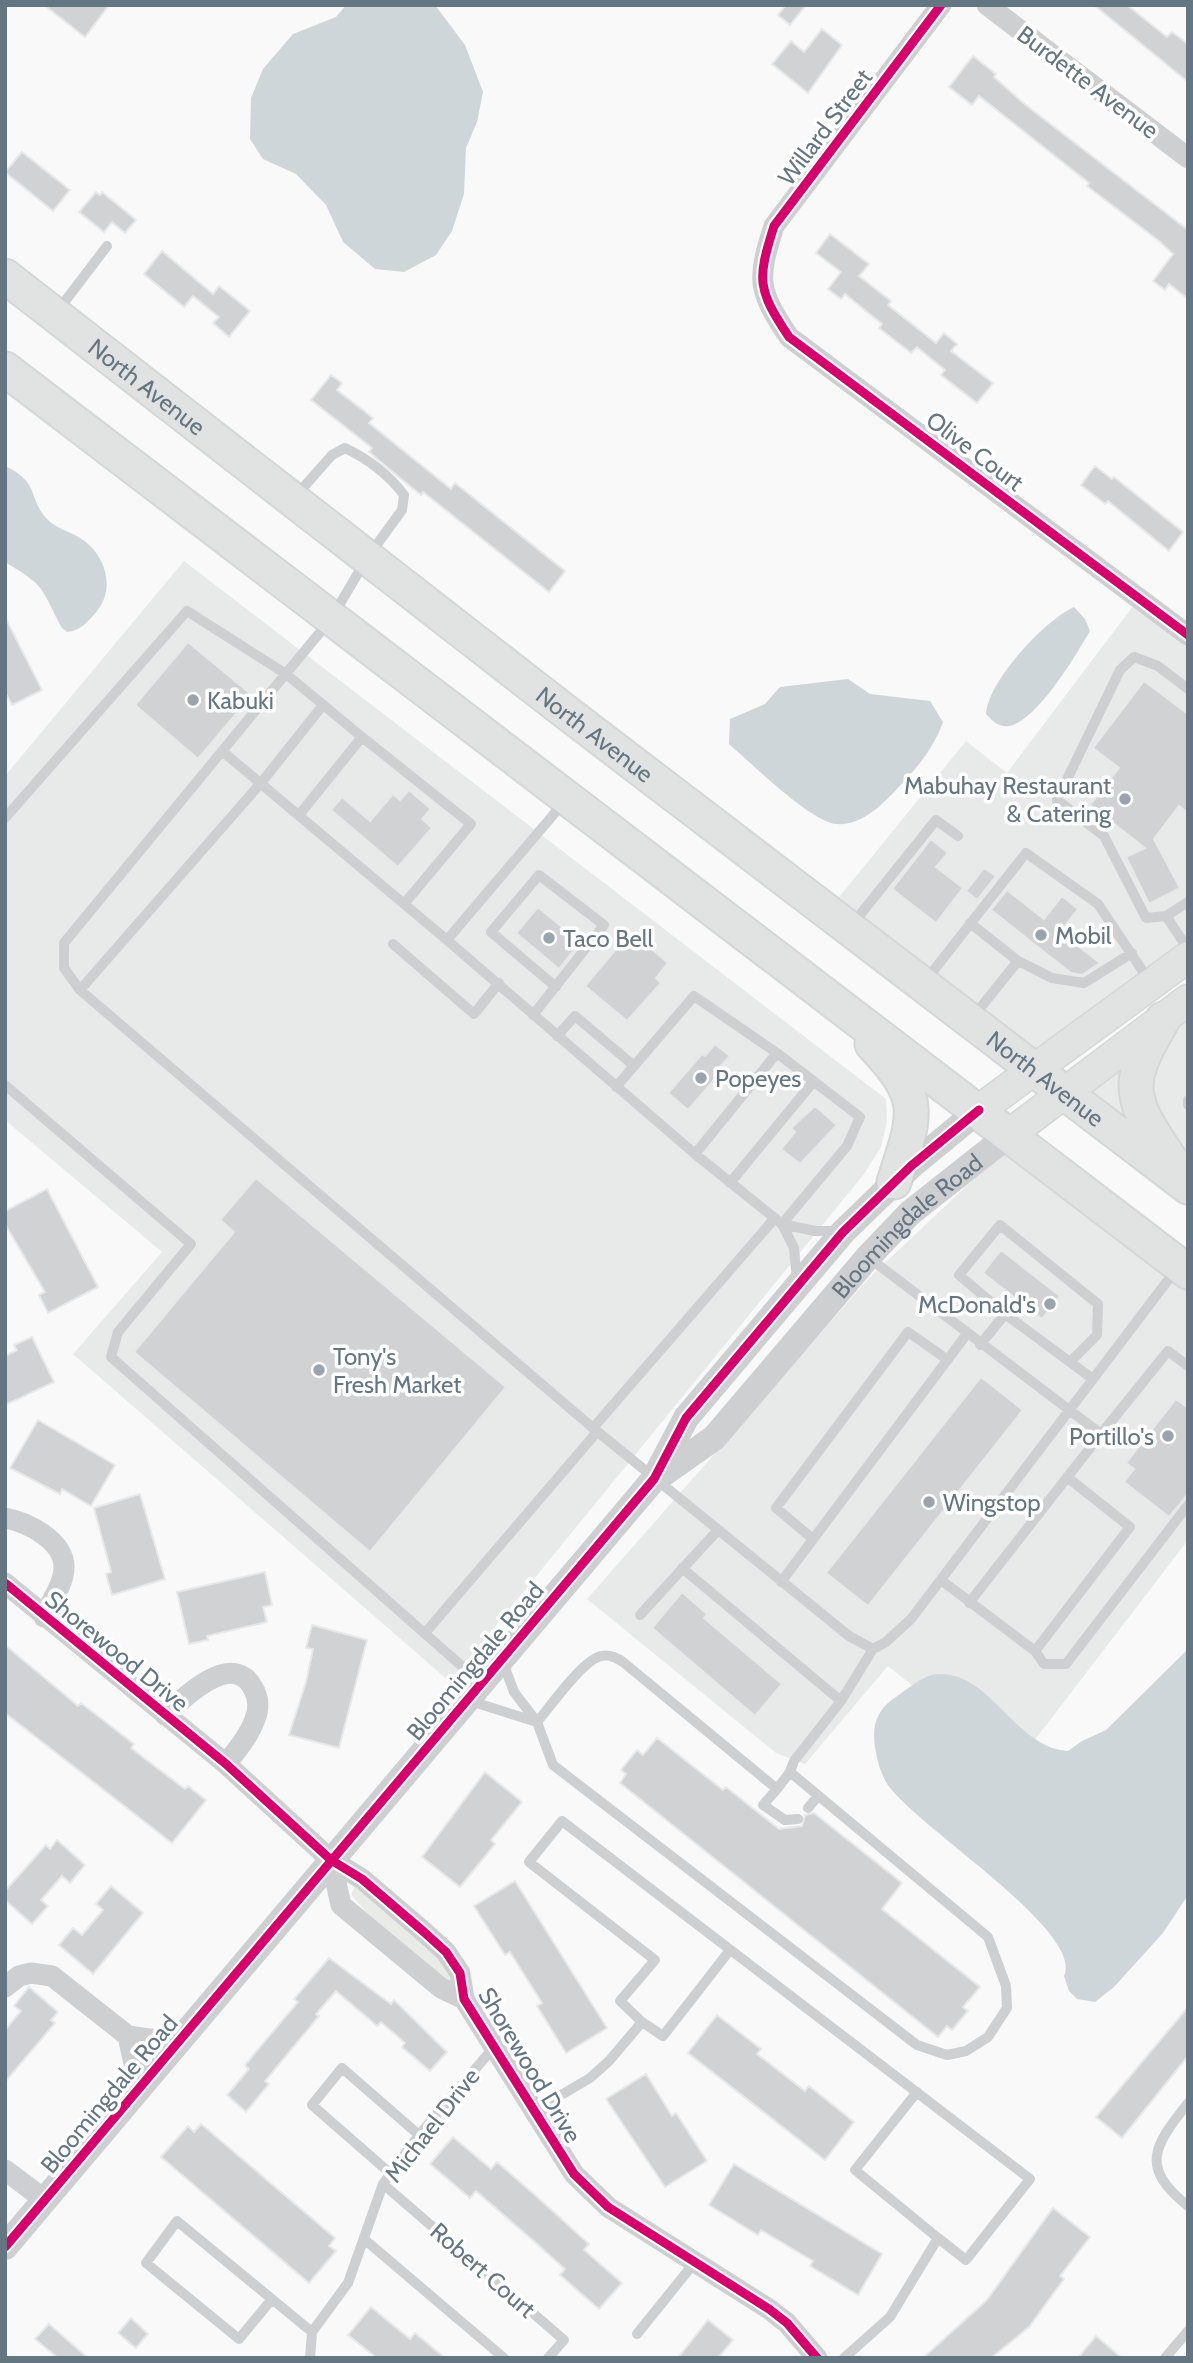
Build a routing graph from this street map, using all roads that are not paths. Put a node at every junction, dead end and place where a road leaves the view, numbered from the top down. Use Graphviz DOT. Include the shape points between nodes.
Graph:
graph roads {
  1 [pos="941,5"];
  2 [pos="987,5"];
  3 [pos="1188,158"];
  4 [pos="107,246"];
  5 [pos="5,276"];
  6 [pos="762,281"];
  7 [pos="55,315"];
  8 [pos="5,369"];
  9 [pos="292,500"];
  10 [pos="367,558"];
  11 [pos="331,619"];
  12 [pos="1188,635"];
  13 [pos="286,674"];
  14 [pos="1188,690"];
  15 [pos="323,705"];
  16 [pos="362,737"];
  17 [pos="222,751"];
  18 [pos="261,783"];
  19 [pos="568,798"];
  20 [pos="299,815"];
  21 [pos="5,818"];
  22 [pos="958,836"];
  23 [pos="1188,902"];
  24 [pos="404,904"];
  25 [pos="1166,916"];
  26 [pos="970,923"];
  27 [pos="849,928"];
  28 [pos="447,940"];
  29 [pos="393,944"];
  30 [pos="1188,949"];
  31 [pos="1132,953"];
  32 [pos="1188,957"];
  33 [pos="1018,961"];
  34 [pos="499,984"];
  35 [pos="923,984"];
  36 [pos="1152,984"];
  37 [pos="556,987"];
  38 [pos="80,990"];
  39 [pos="823,991"];
  40 [pos="1175,1009"];
  41 [pos="533,1015"];
  42 [pos="970,1020"];
  43 [pos="557,1036"];
  44 [pos="777,1053"];
  45 [pos="633,1065"];
  46 [pos="1035,1070"];
  47 [pos="814,1081"];
  48 [pos="5,1086"];
  49 [pos="616,1087"];
  50 [pos="1064,1091"];
  51 [pos="979,1110"];
  52 [pos="1010,1134"];
  53 [pos="695,1154"];
  54 [pos="894,1182"];
  55 [pos="730,1183"];
  56 [pos="1187,1186"];
  57 [pos="778,1221"];
  58 [pos="843,1231"];
  59 [pos="868,1257"];
  60 [pos="1183,1268"];
  61 [pos="797,1286"];
  62 [pos="1005,1314"];
  63 [pos="966,1335"];
  64 [pos="980,1345"];
  65 [pos="947,1360"];
  66 [pos="1070,1362"];
  67 [pos="1188,1366"];
  68 [pos="1093,1379"];
  69 [pos="1069,1411"];
  70 [pos="595,1430"];
  71 [pos="1101,1434"];
  72 [pos="1067,1477"];
  73 [pos="654,1479"];
  74 [pos="1188,1505"];
  75 [pos="5,1518"];
  76 [pos="717,1531"];
  77 [pos="813,1539"];
  78 [pos="682,1568"];
  79 [pos="941,1580"];
  80 [pos="781,1582"];
  81 [pos="5,1583"];
  82 [pos="969,1603"];
  83 [pos="640,1615"];
  84 [pos="44,1617"];
  85 [pos="425,1633"];
  86 [pos="873,1649"];
  87 [pos="1035,1651"];
  88 [pos="501,1660"];
  89 [pos="474,1692"];
  90 [pos="841,1701"];
  91 [pos="165,1715"];
  92 [pos="537,1722"];
  93 [pos="226,1764"];
  94 [pos="790,1772"];
  95 [pos="777,1789"];
  96 [pos="818,1796"];
  97 [pos="808,1808"];
  98 [pos="798,1819"];
  99 [pos="331,1860"];
  100 [pos="730,1950"];
  101 [pos="5,1987"];
  102 [pos="464,1999"];
  103 [pos="642,2022"];
  104 [pos="128,2036"];
  105 [pos="177,2043"];
  106 [pos="494,2048"];
  107 [pos="139,2087"];
  108 [pos="917,2092"];
  109 [pos="1188,2104"];
  110 [pos="534,2111"];
  111 [pos="419,2135"];
  112 [pos="5,2169"];
  113 [pos="391,2174"];
  114 [pos="383,2184"];
  115 [pos="45,2200"];
  116 [pos="1188,2206"];
  117 [pos="938,2238"];
  118 [pos="364,2239"];
  119 [pos="5,2247"];
  120 [pos="695,2262"];
  121 [pos="272,2299"];
  122 [pos="1188,2331"];
  123 [pos="312,2332"];
  124 [pos="637,2334"];
  125 [pos="1168,2357"];
  126 [pos="310,2358"];
  127 [pos="504,2358"];
  128 [pos="548,2358"];
  129 [pos="817,2358"];
  130 [pos="844,2358"];
  1 -- 6 [label="street, Willard Street" via="774,226"];
  2 -- 3 [label="street, Burdette Avenue"];
  4 -- 7 [label="lane"];
  5 -- 7 [label="main road, North Avenue"];
  6 -- 12 [label="street, Olive Court" via="767,305 789,337"];
  7 -- 9 [label="main road, North Avenue"];
  8 -- 11 [label="main road"];
  9 -- 10 [label="main road, North Avenue"];
  9 -- 10 [label="lane" via="332,455 345,449 394,482 404,495 402,510"];
  10 -- 11 [label="lane"];
  10 -- 27 [label="main road, North Avenue"];
  11 -- 13 [label="lane"];
  11 -- 19 [label="main road"];
  13 -- 15 [label="lane"];
  13 -- 17 [label="lane"];
  13 -- 21 [label="lane" via="187,611"];
  14 -- 25 [label="lane" via="1158,666 1134,657 1120,670 1057,800 1104,836 1146,918"];
  15 -- 16 [label="lane"];
  15 -- 18 [label="lane"];
  16 -- 20 [label="lane"];
  16 -- 24 [label="lane" via="471,824"];
  17 -- 18 [label="lane"];
  17 -- 38 [label="lane" via="64,943 64,968"];
  18 -- 20 [label="lane"];
  18 -- 38 [label="lane"];
  19 -- 28 [label="lane"];
  19 -- 39 [label="main road"];
  20 -- 24 [label="lane"];
  22 -- 27 [label="lane" via="936,820"];
  23 -- 25 [label="lane"];
  24 -- 28 [label="lane"];
  25 -- 30 [label="lane"];
  26 -- 31 [label="lane" via="1026,853 1098,904"];
  26 -- 33 [label="lane"];
  26 -- 35 [label="lane"];
  27 -- 35 [label="main road, North Avenue"];
  28 -- 34 [label="lane"];
  29 -- 34 [label="lane" via="474,1014"];
  31 -- 33 [label="lane" via="1084,983 1052,978"];
  31 -- 36 [label="lane"];
  32 -- 36 [label="main road, Bloomingdale Road"];
  33 -- 42 [label="lane"];
  34 -- 41 [label="lane"];
  35 -- 42 [label="main road, North Avenue"];
  36 -- 46 [label="main road, Bloomingdale Road"];
  37 -- 37 [label="lane" via="604,925 539,874 491,932"];
  37 -- 41 [label="lane"];
  38 -- 70 [label="lane"];
  39 -- 51 [label="main road"];
  39 -- 54 [label="main road" via="909,1090 913,1121"];
  40 -- 50 [label="main road, Bloomingdale Road"];
  40 -- 56 [label="main road" via="1138,1068 1135,1092 1140,1111"];
  41 -- 43 [label="lane"];
  42 -- 46 [label="main road, North Avenue"];
  43 -- 45 [label="lane" via="575,1016"];
  43 -- 49 [label="lane"];
  44 -- 45 [label="lane" via="694,996"];
  44 -- 47 [label="lane"];
  44 -- 53 [label="lane"];
  45 -- 49 [label="lane"];
  46 -- 50 [label="main road, North Avenue"];
  46 -- 51 [label="main road, Bloomingdale Road"];
  47 -- 55 [label="lane"];
  47 -- 57 [label="lane" via="860,1117 847,1146"];
  48 -- 85 [label="lane" via="191,1244 118,1332 111,1356"];
  49 -- 53 [label="lane"];
  50 -- 52 [label="main road, Bloomingdale Road"];
  50 -- 56 [label="main road, North Avenue"];
  51 -- 52 [label="main road"];
  51 -- 54 [label="street, Bloomingdale Road"];
  52 -- 59 [label="street, Bloomingdale Road" via="933,1193"];
  52 -- 60 [label="main road"];
  53 -- 55 [label="lane"];
  54 -- 58 [label="street, Bloomingdale Road"];
  55 -- 57 [label="lane"];
  57 -- 58 [label="lane" via="815,1231"];
  57 -- 61 [label="lane" via="794,1248"];
  57 -- 70 [label="lane"];
  58 -- 61 [label="street, Bloomingdale Road"];
  59 -- 63 [label="lane"];
  59 -- 73 [label="street, Bloomingdale Road" via="714,1437"];
  60 -- 68 [label="lane"];
  61 -- 73 [label="street, Bloomingdale Road" via="687,1418"];
  62 -- 64 [label="lane"];
  62 -- 66 [label="lane"];
  62 -- 66 [label="lane" via="959,1275 1000,1226 1098,1304 1097,1335"];
  63 -- 64 [label="lane"];
  63 -- 65 [label="lane"];
  64 -- 69 [label="lane"];
  65 -- 77 [label="lane"];
  65 -- 77 [label="lane" via="908,1332 784,1497 776,1508"];
  66 -- 68 [label="lane"];
  67 -- 71 [label="lane" via="1168,1351"];
  68 -- 69 [label="lane"];
  69 -- 71 [label="lane"];
  69 -- 79 [label="lane"];
  70 -- 73 [label="lane"];
  70 -- 85 [label="lane"];
  71 -- 72 [label="lane"];
  72 -- 82 [label="lane"];
  72 -- 87 [label="lane" via="1130,1527"];
  73 -- 76 [label="lane"];
  73 -- 88 [label="street, Bloomingdale Road"];
  74 -- 87 [label="lane" via="1066,1664 1044,1664"];
  75 -- 84 [label="street, Shorewood Drive" via="50,1540 60,1554 64,1567 59,1588"];
  76 -- 78 [label="lane"];
  76 -- 80 [label="lane"];
  77 -- 80 [label="lane"];
  78 -- 83 [label="lane"];
  78 -- 90 [label="lane"];
  79 -- 82 [label="lane"];
  79 -- 86 [label="lane" via="911,1619"];
  80 -- 86 [label="lane" via="849,1636"];
  81 -- 84 [label="street, Shorewood Drive"];
  82 -- 87 [label="lane"];
  84 -- 91 [label="street, Shorewood Drive"];
  85 -- 89 [label="lane"];
  86 -- 90 [label="lane"];
  88 -- 89 [label="street, Bloomingdale Road"];
  88 -- 92 [label="lane" via="514,1692"];
  89 -- 92 [label="lane"];
  89 -- 99 [label="street, Bloomingdale Road"];
  90 -- 94 [label="lane" via="793,1761"];
  91 -- 93 [label="street, Shorewood Drive"];
  91 -- 93 [label="street" via="197,1685 218,1676 239,1675 251,1684 258,1698 256,1718"];
  92 -- 95 [label="lane" via="588,1662 613,1656"];
  92 -- 96 [label="lane" via="553,1765 917,2045 947,2055 966,2051 988,2037 1007,2008 1006,1986 988,1937"];
  93 -- 99 [label="street, Shorewood Drive"];
  94 -- 95 [label="lane"];
  94 -- 96 [label="lane"];
  95 -- 98 [label="lane" via="763,1805 785,1821"];
  96 -- 97 [label="lane"];
  99 -- 102 [label="street, Shorewood Drive" via="362,1879 446,1952 460,1973"];
  99 -- 102 [label="street, Shorewood Drive" via="341,1905 441,1988"];
  99 -- 105 [label="street, Bloomingdale Road"];
  100 -- 103 [label="lane" via="663,2036"];
  100 -- 103 [label="lane" via="562,1821 529,1862 655,1960 620,2001"];
  100 -- 108 [label="lane"];
  101 -- 104 [label="street" via="31,1973 52,1976"];
  102 -- 106 [label="street, Shorewood Drive"];
  103 -- 110 [label="lane" via="590,2078"];
  104 -- 105 [label="street"];
  104 -- 107 [label="street"];
  105 -- 107 [label="street, Bloomingdale Road"];
  106 -- 110 [label="street, Shorewood Drive"];
  106 -- 111 [label="lane, Michael Drive"];
  107 -- 115 [label="street, Bloomingdale Road"];
  108 -- 117 [label="lane" via="855,2170"];
  108 -- 117 [label="lane" via="1030,2179 966,2260"];
  109 -- 116 [label="lane" via="1160,2139 1156,2168 1166,2189"];
  110 -- 120 [label="street, Shorewood Drive" via="574,2174 593,2194"];
  111 -- 113 [label="lane, Michael Drive"];
  111 -- 113 [label="lane" via="342,2068 312,2105"];
  112 -- 115 [label="street"];
  113 -- 114 [label="lane, Michael Drive"];
  114 -- 118 [label="lane, Michael Drive"];
  114 -- 128 [label="lane, Robert Court" via="564,2340"];
  115 -- 119 [label="street, Bloomingdale Road"];
  117 -- 130 [label="lane" via="890,2317"];
  118 -- 123 [label="lane, Michael Drive" via="348,2283"];
  118 -- 127 [label="lane"];
  120 -- 124 [label="lane"];
  120 -- 129 [label="street, Shorewood Drive" via="787,2323"];
  121 -- 121 [label="lane" via="177,2221 146,2263 239,2339"];
  121 -- 123 [label="lane"];
  122 -- 125 [label="lane"];
  123 -- 126 [label="lane"];
}
